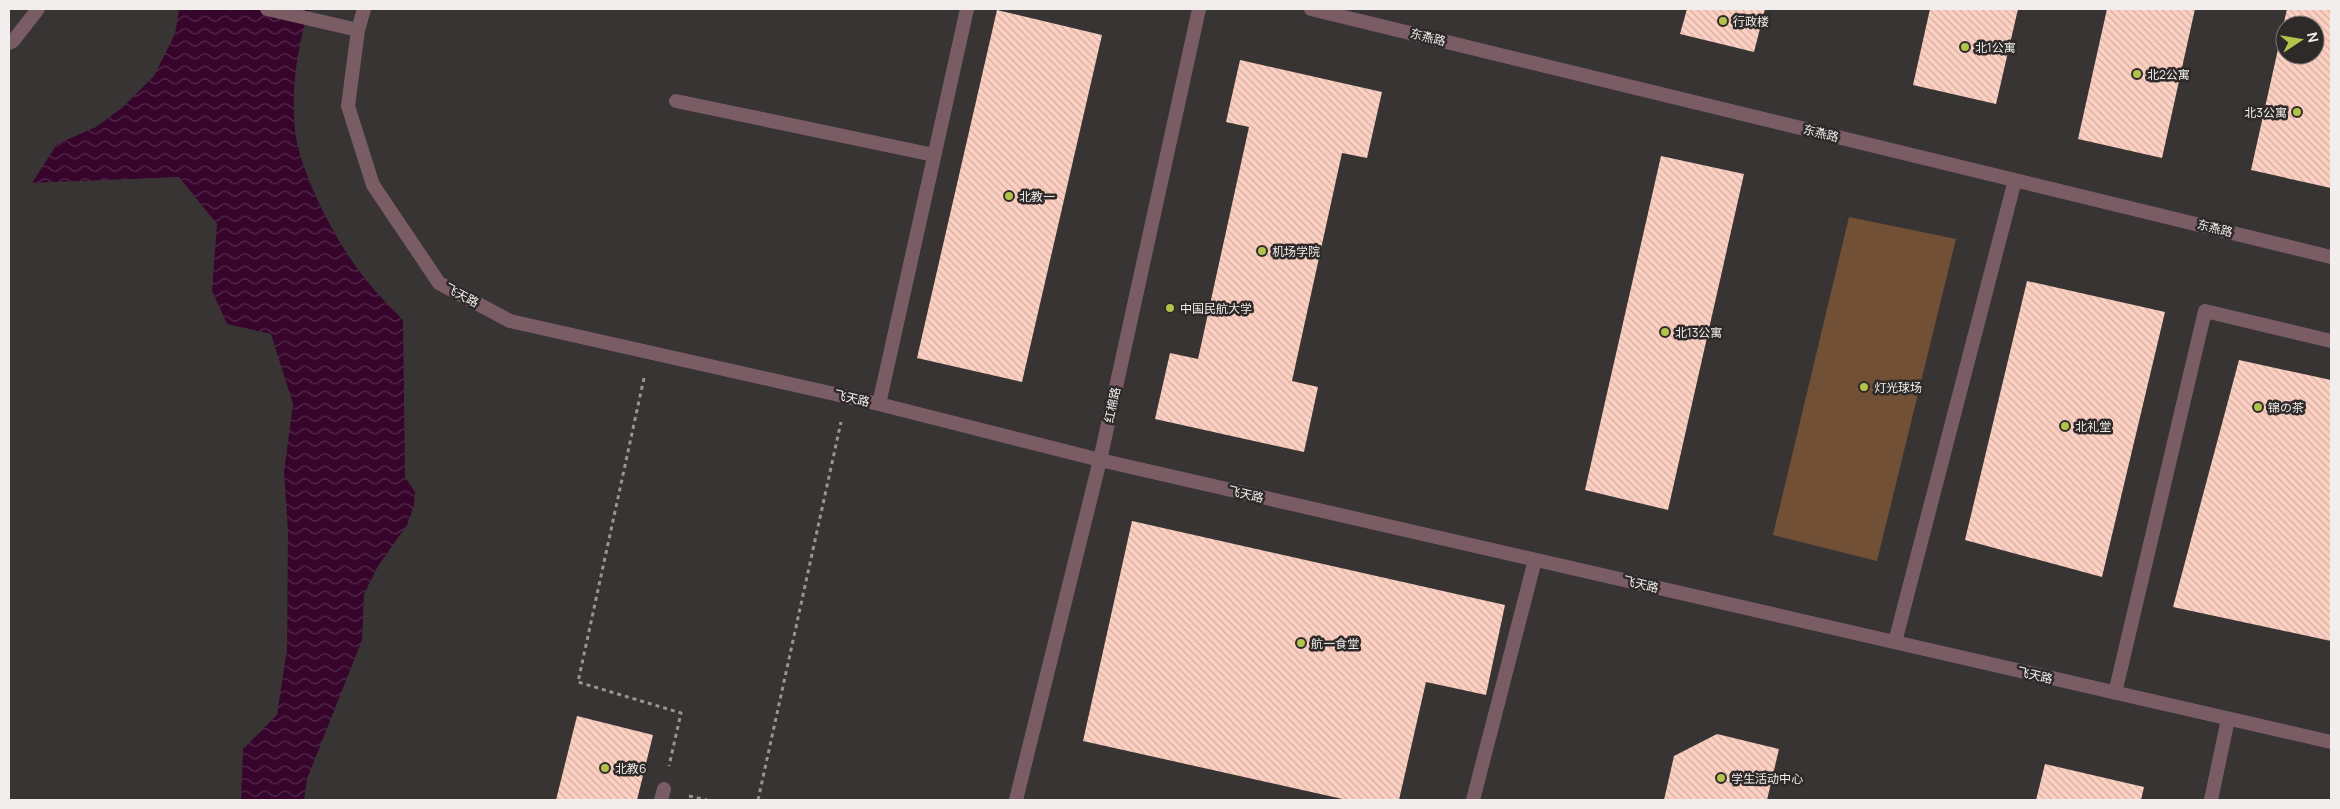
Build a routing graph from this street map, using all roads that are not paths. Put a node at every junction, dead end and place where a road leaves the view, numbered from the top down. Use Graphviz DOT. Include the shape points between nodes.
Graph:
graph roads {
  1 [pos="38,9"];
  2 [pos="267,9"];
  3 [pos="364,9"];
  4 [pos="967,9"];
  5 [pos="1199,9"];
  6 [pos="1311,9"];
  7 [pos="358,30"];
  8 [pos="9,43"];
  9 [pos="676,101"];
  10 [pos="934,155"];
  11 [pos="2016,180"];
  12 [pos="2331,257"];
  13 [pos="2331,340"];
  14 [pos="879,404"];
  15 [pos="1100,460"];
  16 [pos="1535,560"];
  17 [pos="1895,642"];
  18 [pos="2116,693"];
  19 [pos="2228,719"];
  20 [pos="2331,742"];
  21 [pos="1016,800"];
  22 [pos="1473,800"];
  23 [pos="2211,800"];
  1 -- 8 [label="lane"];
  2 -- 7 [label="lane"];
  3 -- 7 [label="lane"];
  4 -- 10 [label="lane"];
  5 -- 15 [label="lane, 红棉路"];
  6 -- 11 [label="lane, 东燕路"];
  7 -- 14 [label="lane, 飞天路" via="348,106 373,185 439,283 510,320"];
  9 -- 10 [label="lane"];
  10 -- 14 [label="lane"];
  11 -- 12 [label="lane, 东燕路"];
  11 -- 17 [label="lane"];
  13 -- 18 [label="lane" via="2205,311"];
  14 -- 15 [label="lane, 飞天路"];
  15 -- 16 [label="lane, 飞天路"];
  15 -- 21 [label="lane, 红棉路"];
  16 -- 17 [label="lane, 飞天路"];
  16 -- 22 [label="lane"];
  17 -- 18 [label="lane, 飞天路"];
  18 -- 19 [label="lane, 飞天路"];
  19 -- 20 [label="lane, 飞天路"];
  19 -- 23 [label="lane"];
}
